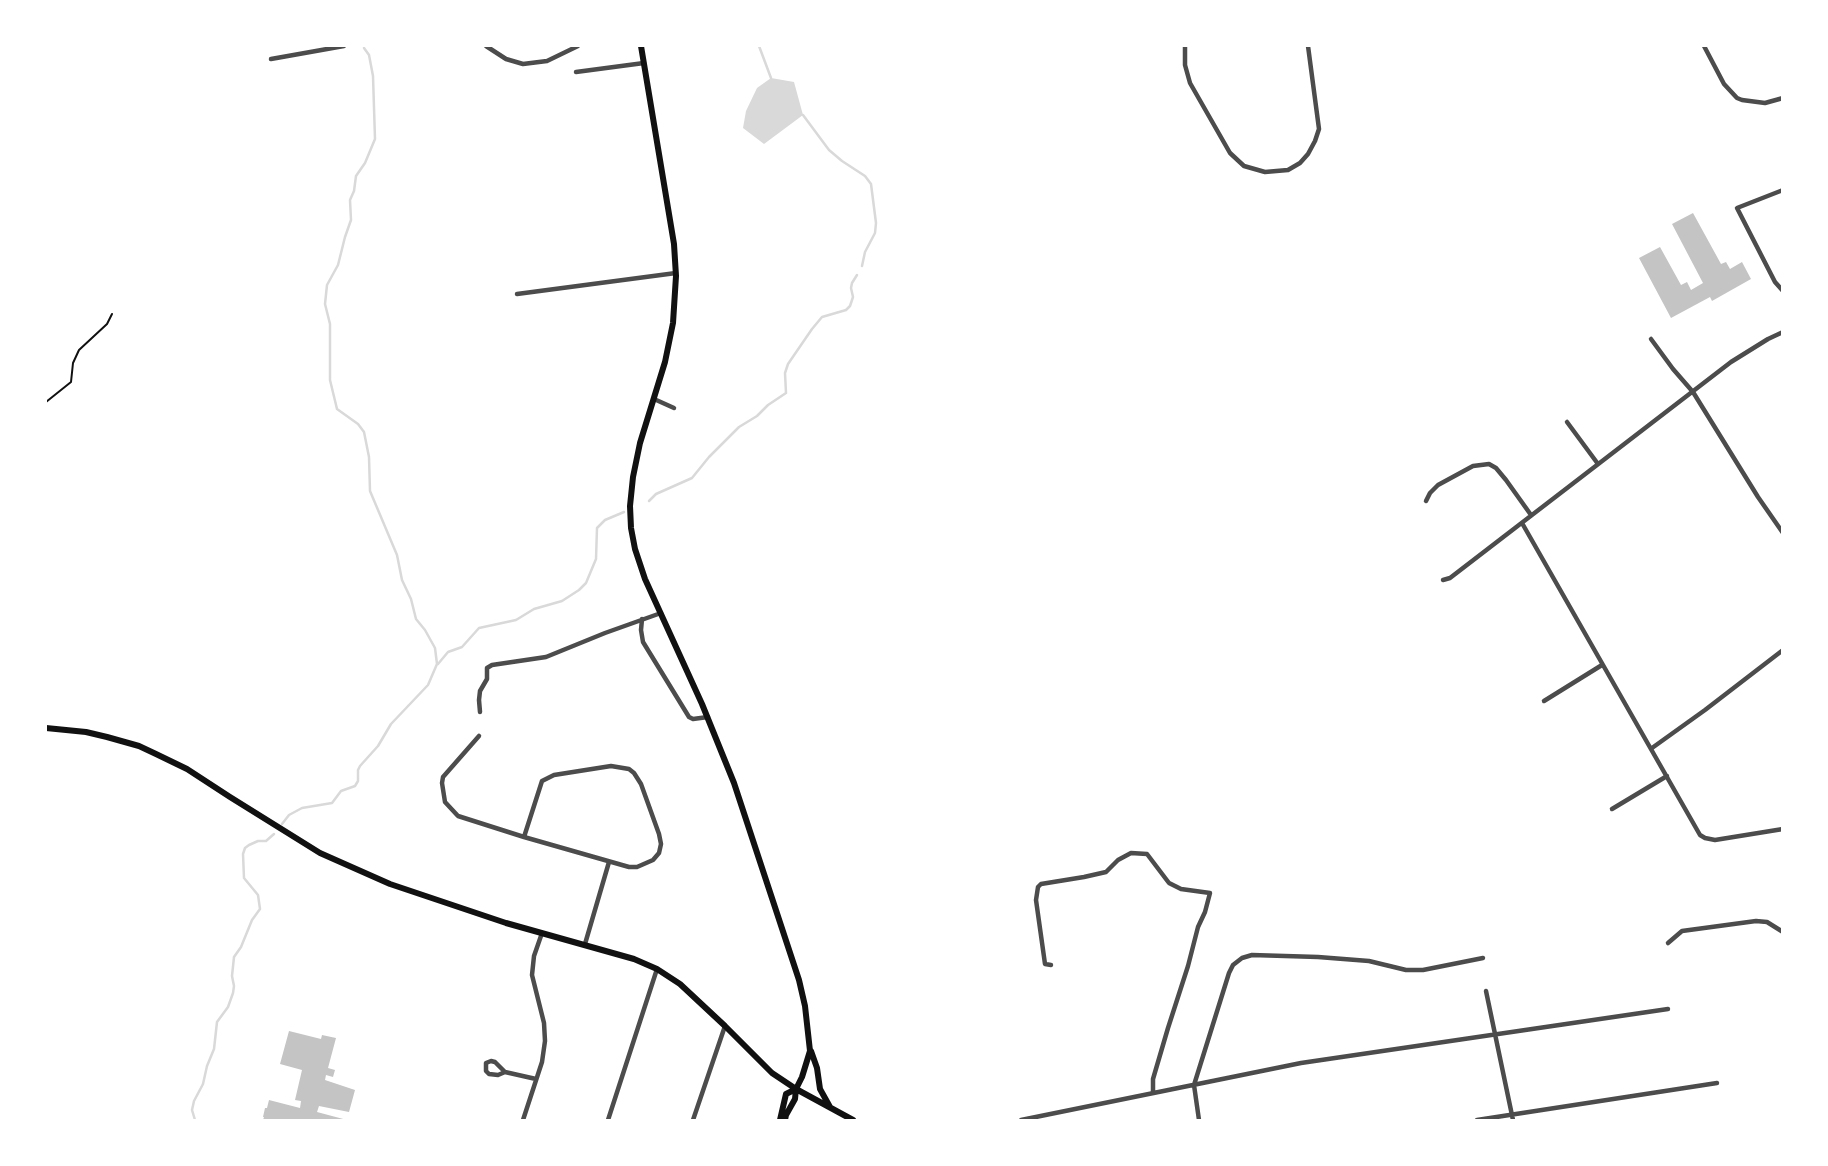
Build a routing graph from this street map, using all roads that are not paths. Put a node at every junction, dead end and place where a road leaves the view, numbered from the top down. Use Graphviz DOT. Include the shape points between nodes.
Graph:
graph roads {
  1 [pos="344,46"];
  2 [pos="486,46"];
  3 [pos="578,46"];
  4 [pos="642,46"];
  5 [pos="1185,46"];
  6 [pos="1308,46"];
  7 [pos="1704,46"];
  8 [pos="271,59"];
  9 [pos="644,63"];
  10 [pos="576,72"];
  11 [pos="1783,98"];
  12 [pos="1783,190"];
  13 [pos="676,273"];
  14 [pos="1783,291"];
  15 [pos="517,294"];
  16 [pos="1783,332"];
  17 [pos="1651,339"];
  18 [pos="1693,392"];
  19 [pos="654,399"];
  20 [pos="674,408"];
  21 [pos="1567,422"];
  22 [pos="1598,464"];
  23 [pos="1426,501"];
  24 [pos="1531,515"];
  25 [pos="1522,523"];
  26 [pos="1783,533"];
  27 [pos="1443,580"];
  28 [pos="661,613"];
  29 [pos="642,619"];
  30 [pos="1783,650"];
  31 [pos="1602,665"];
  32 [pos="1544,701"];
  33 [pos="480,712"];
  34 [pos="708,717"];
  35 [pos="46,728"];
  36 [pos="480,736"];
  37 [pos="1651,748"];
  38 [pos="1667,776"];
  39 [pos="1612,809"];
  40 [pos="1783,829"];
  41 [pos="524,837"];
  42 [pos="609,862"];
  43 [pos="542,932"];
  44 [pos="1783,932"];
  45 [pos="1668,943"];
  46 [pos="585,944"];
  47 [pos="1483,958"];
  48 [pos="1051,965"];
  49 [pos="657,969"];
  50 [pos="1486,991"];
  51 [pos="1668,1009"];
  52 [pos="725,1026"];
  53 [pos="1494,1034"];
  54 [pos="810,1051"];
  55 [pos="505,1072"];
  56 [pos="536,1079"];
  57 [pos="1717,1083"];
  58 [pos="1194,1085"];
  59 [pos="796,1089"];
  60 [pos="1153,1093"];
  61 [pos="831,1108"];
  62 [pos="1512,1118"];
  63 [pos="523,1121"];
  64 [pos="608,1121"];
  65 [pos="693,1121"];
  66 [pos="783,1121"];
  67 [pos="853,1121"];
  68 [pos="1021,1121"];
  69 [pos="1199,1121"];
  70 [pos="1477,1121"];
  1 -- 8 [label="street"];
  2 -- 3 [label="street" via="506,60 523,64 547,61"];
  4 -- 9 [label="main road"];
  5 -- 6 [label="street" via="1190,83 1230,153 1244,166 1265,172 1288,170 1300,163 1315,141 1319,129"];
  7 -- 11 [label="street" via="1737,98 1765,103"];
  9 -- 10 [label="street"];
  9 -- 13 [label="main road"];
  12 -- 14 [label="street" via="1737,208"];
  13 -- 15 [label="street"];
  13 -- 19 [label="main road" via="673,323"];
  16 -- 18 [label="street" via="1731,362"];
  17 -- 18 [label="street"];
  18 -- 22 [label="street"];
  18 -- 26 [label="street"];
  19 -- 20 [label="street"];
  19 -- 28 [label="main road" via="637,457 630,506 635,549"];
  21 -- 22 [label="street"];
  22 -- 24 [label="street"];
  23 -- 24 [label="street" via="1438,485 1473,466 1489,464"];
  24 -- 25 [label="street"];
  25 -- 27 [label="street"];
  25 -- 31 [label="street"];
  28 -- 29 [label="street"];
  28 -- 34 [label="main road"];
  29 -- 33 [label="street" via="546,657 492,665 480,691"];
  29 -- 34 [label="street" via="643,642 689,717"];
  30 -- 37 [label="street"];
  31 -- 32 [label="street"];
  31 -- 37 [label="street"];
  34 -- 54 [label="main road" via="799,980"];
  35 -- 43 [label="main road" via="86,732 139,746 187,769 320,853 354,869"];
  36 -- 41 [label="street" via="443,777 445,802 458,816"];
  37 -- 38 [label="street"];
  38 -- 39 [label="street"];
  38 -- 40 [label="street" via="1705,838"];
  41 -- 42 [label="street"];
  41 -- 42 [label="street" via="542,781 611,766 629,769 641,784 660,849 653,860 637,867"];
  42 -- 46 [label="street"];
  43 -- 46 [label="main road"];
  43 -- 56 [label="street" via="532,975 545,1041"];
  44 -- 45 [label="street" via="1756,921 1682,931"];
  46 -- 49 [label="main road"];
  47 -- 58 [label="street" via="1406,970 1318,957 1242,958 1229,973"];
  48 -- 60 [label="street" via="1045,964 1037,900 1041,884 1106,872 1130,853 1147,853 1169,883 1210,893 1153,1079"];
  49 -- 52 [label="main road"];
  49 -- 64 [label="street"];
  50 -- 53 [label="street"];
  51 -- 53 [label="street"];
  52 -- 59 [label="main road" via="772,1073"];
  52 -- 65 [label="street"];
  53 -- 58 [label="street" via="1301,1063"];
  53 -- 62 [label="street"];
  54 -- 59 [label="main road"];
  54 -- 61 [label="main road" via="820,1089"];
  55 -- 56 [label="street"];
  56 -- 63 [label="street"];
  57 -- 62 [label="street"];
  58 -- 60 [label="street"];
  58 -- 69 [label="street"];
  59 -- 61 [label="main road"];
  59 -- 66 [label="main road"];
  60 -- 68 [label="street"];
  61 -- 67 [label="main road"];
  62 -- 70 [label="street"];
}
